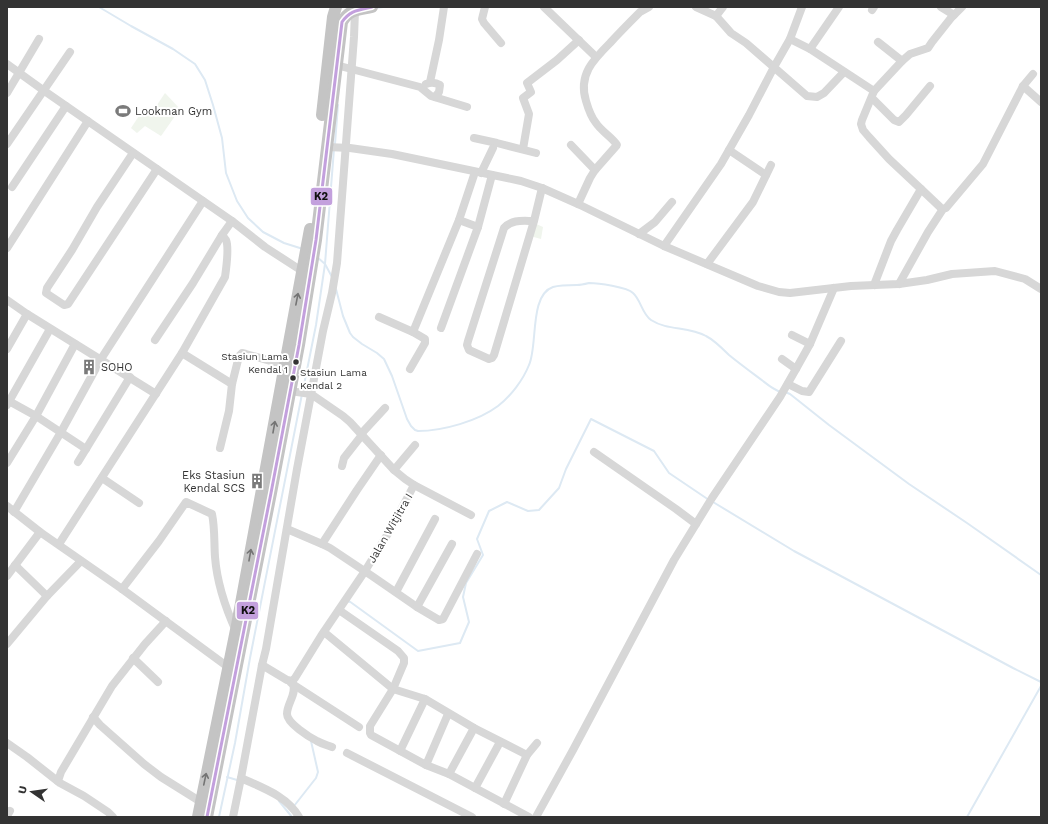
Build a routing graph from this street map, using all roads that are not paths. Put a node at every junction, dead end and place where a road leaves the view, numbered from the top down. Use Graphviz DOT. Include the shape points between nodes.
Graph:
graph roads {
  1 [pos="336,7"];
  2 [pos="372,7"];
  3 [pos="444,7"];
  4 [pos="485,7"];
  5 [pos="544,7"];
  6 [pos="649,7"];
  7 [pos="696,7"];
  8 [pos="723,7"];
  9 [pos="802,7"];
  10 [pos="839,7"];
  11 [pos="941,7"];
  12 [pos="962,7"];
  13 [pos="355,11"];
  14 [pos="954,15"];
  15 [pos="716,16"];
  16 [pos="39,39"];
  17 [pos="790,39"];
  18 [pos="579,40"];
  19 [pos="878,42"];
  20 [pos="501,43"];
  21 [pos="810,49"];
  22 [pos="70,52"];
  23 [pos="596,57"];
  24 [pos="902,61"];
  25 [pos="7,64"];
  26 [pos="343,67"];
  27 [pos="774,67"];
  28 [pos="844,72"];
  29 [pos="19,73"];
  30 [pos="1033,74"];
  31 [pos="430,82"];
  32 [pos="930,86"];
  33 [pos="1023,86"];
  34 [pos="420,87"];
  35 [pos="43,90"];
  36 [pos="7,93"];
  37 [pos="873,95"];
  38 [pos="435,97"];
  39 [pos="1041,102"];
  40 [pos="66,106"];
  41 [pos="467,107"];
  42 [pos="88,121"];
  43 [pos="474,138"];
  44 [pos="7,144"];
  45 [pos="571,146"];
  46 [pos="335,147"];
  47 [pos="493,148"];
  48 [pos="523,149"];
  49 [pos="729,150"];
  50 [pos="133,152"];
  51 [pos="536,153"];
  52 [pos="771,165"];
  53 [pos="157,169"];
  54 [pos="596,170"];
  55 [pos="478,172"];
  56 [pos="492,175"];
  57 [pos="766,175"];
  58 [pos="12,187"];
  59 [pos="542,188"];
  60 [pos="921,189"];
  61 [pos="203,201"];
  62 [pos="672,202"];
  63 [pos="578,204"];
  64 [pos="943,209"];
  65 [pos="232,220"];
  66 [pos="459,220"];
  67 [pos="534,221"];
  68 [pos="478,227"];
  69 [pos="639,234"];
  70 [pos="222,235"];
  71 [pos="312,240"];
  72 [pos="664,246"];
  73 [pos="7,248"];
  74 [pos="707,264"];
  75 [pos="306,268"];
  76 [pos="900,284"];
  77 [pos="874,285"];
  78 [pos="834,288"];
  79 [pos="1041,289"];
  80 [pos="7,300"];
  81 [pos="27,314"];
  82 [pos="379,317"];
  83 [pos="441,328"];
  84 [pos="50,329"];
  85 [pos="413,332"];
  86 [pos="792,335"];
  87 [pos="155,340"];
  88 [pos="841,341"];
  89 [pos="75,344"];
  90 [pos="810,344"];
  91 [pos="7,349"];
  92 [pos="182,353"];
  93 [pos="101,359"];
  94 [pos="782,359"];
  95 [pos="285,365"];
  96 [pos="796,369"];
  97 [pos="410,370"];
  98 [pos="130,377"];
  99 [pos="232,384"];
  100 [pos="784,390"];
  101 [pos="292,391"];
  102 [pos="156,394"];
  103 [pos="310,394"];
  104 [pos="8,402"];
  105 [pos="385,408"];
  106 [pos="36,416"];
  107 [pos="61,432"];
  108 [pos="361,435"];
  109 [pos="415,445"];
  110 [pos="220,448"];
  111 [pos="86,449"];
  112 [pos="594,452"];
  113 [pos="381,455"];
  114 [pos="78,462"];
  115 [pos="7,463"];
  116 [pos="342,466"];
  117 [pos="394,470"];
  118 [pos="102,478"];
  119 [pos="414,485"];
  120 [pos="139,503"];
  121 [pos="7,506"];
  122 [pos="14,512"];
  123 [pos="471,515"];
  124 [pos="435,519"];
  125 [pos="696,524"];
  126 [pos="287,529"];
  127 [pos="40,532"];
  128 [pos="59,544"];
  129 [pos="322,544"];
  130 [pos="452,544"];
  131 [pos="477,554"];
  132 [pos="81,561"];
  133 [pos="16,565"];
  134 [pos="365,571"];
  135 [pos="7,576"];
  136 [pos="122,589"];
  137 [pos="396,592"];
  138 [pos="47,596"];
  139 [pos="417,607"];
  140 [pos="339,610"];
  141 [pos="166,621"];
  142 [pos="236,632"];
  143 [pos="324,632"];
  144 [pos="7,644"];
  145 [pos="133,658"];
  146 [pos="262,665"];
  147 [pos="228,667"];
  148 [pos="158,682"];
  149 [pos="290,682"];
  150 [pos="393,689"];
  151 [pos="425,699"];
  152 [pos="448,714"];
  153 [pos="93,717"];
  154 [pos="359,727"];
  155 [pos="474,728"];
  156 [pos="500,742"];
  157 [pos="7,743"];
  158 [pos="536,743"];
  159 [pos="332,747"];
  160 [pos="400,751"];
  161 [pos="347,753"];
  162 [pos="527,755"];
  163 [pos="426,765"];
  164 [pos="449,774"];
  165 [pos="58,781"];
  166 [pos="241,781"];
  167 [pos="475,788"];
  168 [pos="201,802"];
  169 [pos="504,804"];
  170 [pos="113,817"];
  171 [pos="198,817"];
  172 [pos="207,817"];
  173 [pos="233,817"];
  174 [pos="299,817"];
  175 [pos="472,817"];
  176 [pos="529,817"];
  177 [pos="536,817"];
  1 -- 71 [label="highway" via="326,76"];
  2 -- 13 [label="highway"];
  3 -- 31 [label="street"];
  4 -- 20 [label="street" via="482,19"];
  5 -- 18 [label="street"];
  6 -- 23 [label="street" via="640,12"];
  7 -- 15 [label="street"];
  8 -- 15 [label="street"];
  9 -- 17 [label="street"];
  10 -- 21 [label="street"];
  11 -- 14 [label="street"];
  12 -- 14 [label="street"];
  13 -- 26 [label="street" via="354,37"];
  13 -- 26 [label="highway" via="348,13 342,22"];
  14 -- 24 [label="street" via="928,48 910,54"];
  15 -- 27 [label="street" via="731,33"];
  16 -- 29 [label="street"];
  17 -- 21 [label="street"];
  17 -- 27 [label="street"];
  18 -- 23 [label="street"];
  18 -- 48 [label="street" via="527,83 531,92 522,98 529,114"];
  19 -- 24 [label="street"];
  21 -- 28 [label="street"];
  22 -- 35 [label="street"];
  23 -- 54 [label="street" via="588,70 583,92 587,107 596,123 617,145"];
  24 -- 37 [label="street"];
  25 -- 29 [label="street"];
  26 -- 34 [label="street"];
  26 -- 46 [label="highway"];
  26 -- 46 [label="street"];
  27 -- 28 [label="street" via="801,92 812,97 824,93"];
  27 -- 49 [label="street"];
  28 -- 37 [label="street"];
  29 -- 35 [label="street"];
  29 -- 36 [label="street"];
  30 -- 33 [label="street"];
  31 -- 34 [label="street"];
  31 -- 38 [label="street" via="440,85"];
  32 -- 37 [label="street" via="899,122 894,120"];
  33 -- 39 [label="street"];
  33 -- 64 [label="street" via="983,164"];
  34 -- 38 [label="street"];
  35 -- 40 [label="street"];
  35 -- 44 [label="street"];
  37 -- 60 [label="street" via="862,120 863,130 889,160"];
  38 -- 41 [label="street"];
  40 -- 42 [label="street"];
  40 -- 58 [label="street"];
  42 -- 50 [label="street"];
  42 -- 73 [label="street"];
  43 -- 48 [label="street"];
  45 -- 54 [label="street"];
  46 -- 55 [label="street" via="392,154"];
  46 -- 71 [label="highway"];
  46 -- 103 [label="street" via="337,263"];
  47 -- 55 [label="street"];
  48 -- 51 [label="street"];
  49 -- 57 [label="street"];
  49 -- 72 [label="street"];
  50 -- 53 [label="street"];
  50 -- 53 [label="street" via="47,288 46,293 51,297 64,305 68,304"];
  52 -- 57 [label="street"];
  53 -- 61 [label="street"];
  54 -- 63 [label="street"];
  55 -- 56 [label="street"];
  55 -- 66 [label="street"];
  56 -- 59 [label="street"];
  56 -- 68 [label="street"];
  57 -- 74 [label="street" via="753,202"];
  59 -- 63 [label="street"];
  59 -- 67 [label="street"];
  60 -- 64 [label="street"];
  60 -- 77 [label="street" via="891,241"];
  61 -- 65 [label="street"];
  61 -- 93 [label="street"];
  62 -- 69 [label="street" via="655,222"];
  63 -- 69 [label="street"];
  64 -- 76 [label="street"];
  65 -- 70 [label="street"];
  65 -- 75 [label="street" via="265,247"];
  66 -- 68 [label="street"];
  66 -- 85 [label="street"];
  67 -- 67 [label="street" via="494,354 489,359 472,352 467,345 504,228 510,222"];
  68 -- 83 [label="street"];
  69 -- 72 [label="street"];
  70 -- 87 [label="street"];
  70 -- 92 [label="street" via="227,243 225,277"];
  71 -- 75 [label="highway"];
  72 -- 74 [label="street"];
  74 -- 78 [label="street" via="758,286 779,292"];
  95 -- 75 [label="highway, one-way"];
  75 -- 101 [label="highway"];
  76 -- 77 [label="street"];
  76 -- 79 [label="street" via="952,274 995,271 1025,279"];
  77 -- 78 [label="street"];
  78 -- 90 [label="street"];
  80 -- 81 [label="street"];
  81 -- 84 [label="street"];
  81 -- 91 [label="street"];
  82 -- 85 [label="street"];
  84 -- 89 [label="street"];
  84 -- 104 [label="street"];
  85 -- 97 [label="street" via="426,341"];
  86 -- 90 [label="street"];
  88 -- 100 [label="street" via="809,392"];
  89 -- 93 [label="street"];
  89 -- 106 [label="street"];
  90 -- 96 [label="street"];
  92 -- 99 [label="street"];
  92 -- 102 [label="street"];
  93 -- 98 [label="street"];
  93 -- 107 [label="street"];
  94 -- 96 [label="street"];
  95 -- 99 [label="street" via="242,353 237,361"];
  142 -- 95 [label="highway, one-way"];
  96 -- 100 [label="street"];
  98 -- 102 [label="street"];
  98 -- 111 [label="street"];
  99 -- 110 [label="street" via="229,411"];
  100 -- 125 [label="street"];
  101 -- 103 [label="street"];
  101 -- 172 [label="highway"];
  102 -- 118 [label="street"];
  103 -- 108 [label="street" via="343,416"];
  103 -- 126 [label="street"];
  104 -- 106 [label="street"];
  105 -- 108 [label="street"];
  106 -- 107 [label="street"];
  106 -- 115 [label="street"];
  107 -- 111 [label="street"];
  107 -- 122 [label="street"];
  108 -- 113 [label="street"];
  108 -- 116 [label="street" via="344,458"];
  109 -- 117 [label="street"];
  111 -- 114 [label="street"];
  112 -- 125 [label="street"];
  113 -- 117 [label="street"];
  113 -- 129 [label="street"];
  117 -- 119 [label="street"];
  118 -- 120 [label="street"];
  118 -- 128 [label="street"];
  119 -- 123 [label="street"];
  119 -- 134 [label="street, Jalan Witjitra I"];
  121 -- 122 [label="street"];
  122 -- 127 [label="street"];
  124 -- 137 [label="street"];
  125 -- 177 [label="street" via="674,560"];
  126 -- 129 [label="street"];
  126 -- 146 [label="street"];
  127 -- 128 [label="street"];
  127 -- 133 [label="street"];
  128 -- 132 [label="street"];
  129 -- 134 [label="street"];
  130 -- 139 [label="street"];
  131 -- 139 [label="street" via="443,619 436,620"];
  132 -- 136 [label="street"];
  132 -- 138 [label="street"];
  133 -- 135 [label="street"];
  133 -- 138 [label="street"];
  134 -- 137 [label="street"];
  134 -- 140 [label="street, Jalan Witjitra I"];
  136 -- 141 [label="street"];
  136 -- 142 [label="street" via="186,502 212,514 218,580"];
  137 -- 139 [label="street"];
  138 -- 144 [label="street"];
  140 -- 143 [label="street, Jalan Witjitra I"];
  140 -- 150 [label="street" via="398,651 404,658"];
  141 -- 145 [label="street"];
  141 -- 147 [label="street"];
  142 -- 147 [label="highway"];
  143 -- 149 [label="street, Jalan Witjitra I"];
  143 -- 150 [label="street"];
  145 -- 148 [label="street"];
  145 -- 153 [label="street"];
  146 -- 149 [label="street"];
  146 -- 166 [label="street"];
  168 -- 147 [label="highway, one-way"];
  149 -- 154 [label="street"];
  149 -- 159 [label="street" via="294,690 288,718 296,728 316,741"];
  150 -- 151 [label="street"];
  150 -- 160 [label="street" via="370,726 370,733"];
  151 -- 152 [label="street"];
  151 -- 160 [label="street"];
  152 -- 155 [label="street"];
  152 -- 163 [label="street"];
  153 -- 165 [label="street"];
  153 -- 168 [label="street" via="144,764"];
  155 -- 156 [label="street"];
  155 -- 164 [label="street"];
  156 -- 162 [label="street"];
  156 -- 167 [label="street"];
  157 -- 165 [label="street"];
  158 -- 162 [label="street"];
  160 -- 163 [label="street"];
  161 -- 175 [label="street"];
  162 -- 169 [label="street"];
  163 -- 164 [label="street"];
  164 -- 167 [label="street"];
  165 -- 170 [label="street"];
  166 -- 173 [label="street"];
  166 -- 174 [label="street" via="277,794"];
  167 -- 169 [label="street"];
  168 -- 171 [label="highway"];
  169 -- 176 [label="street"];
}
